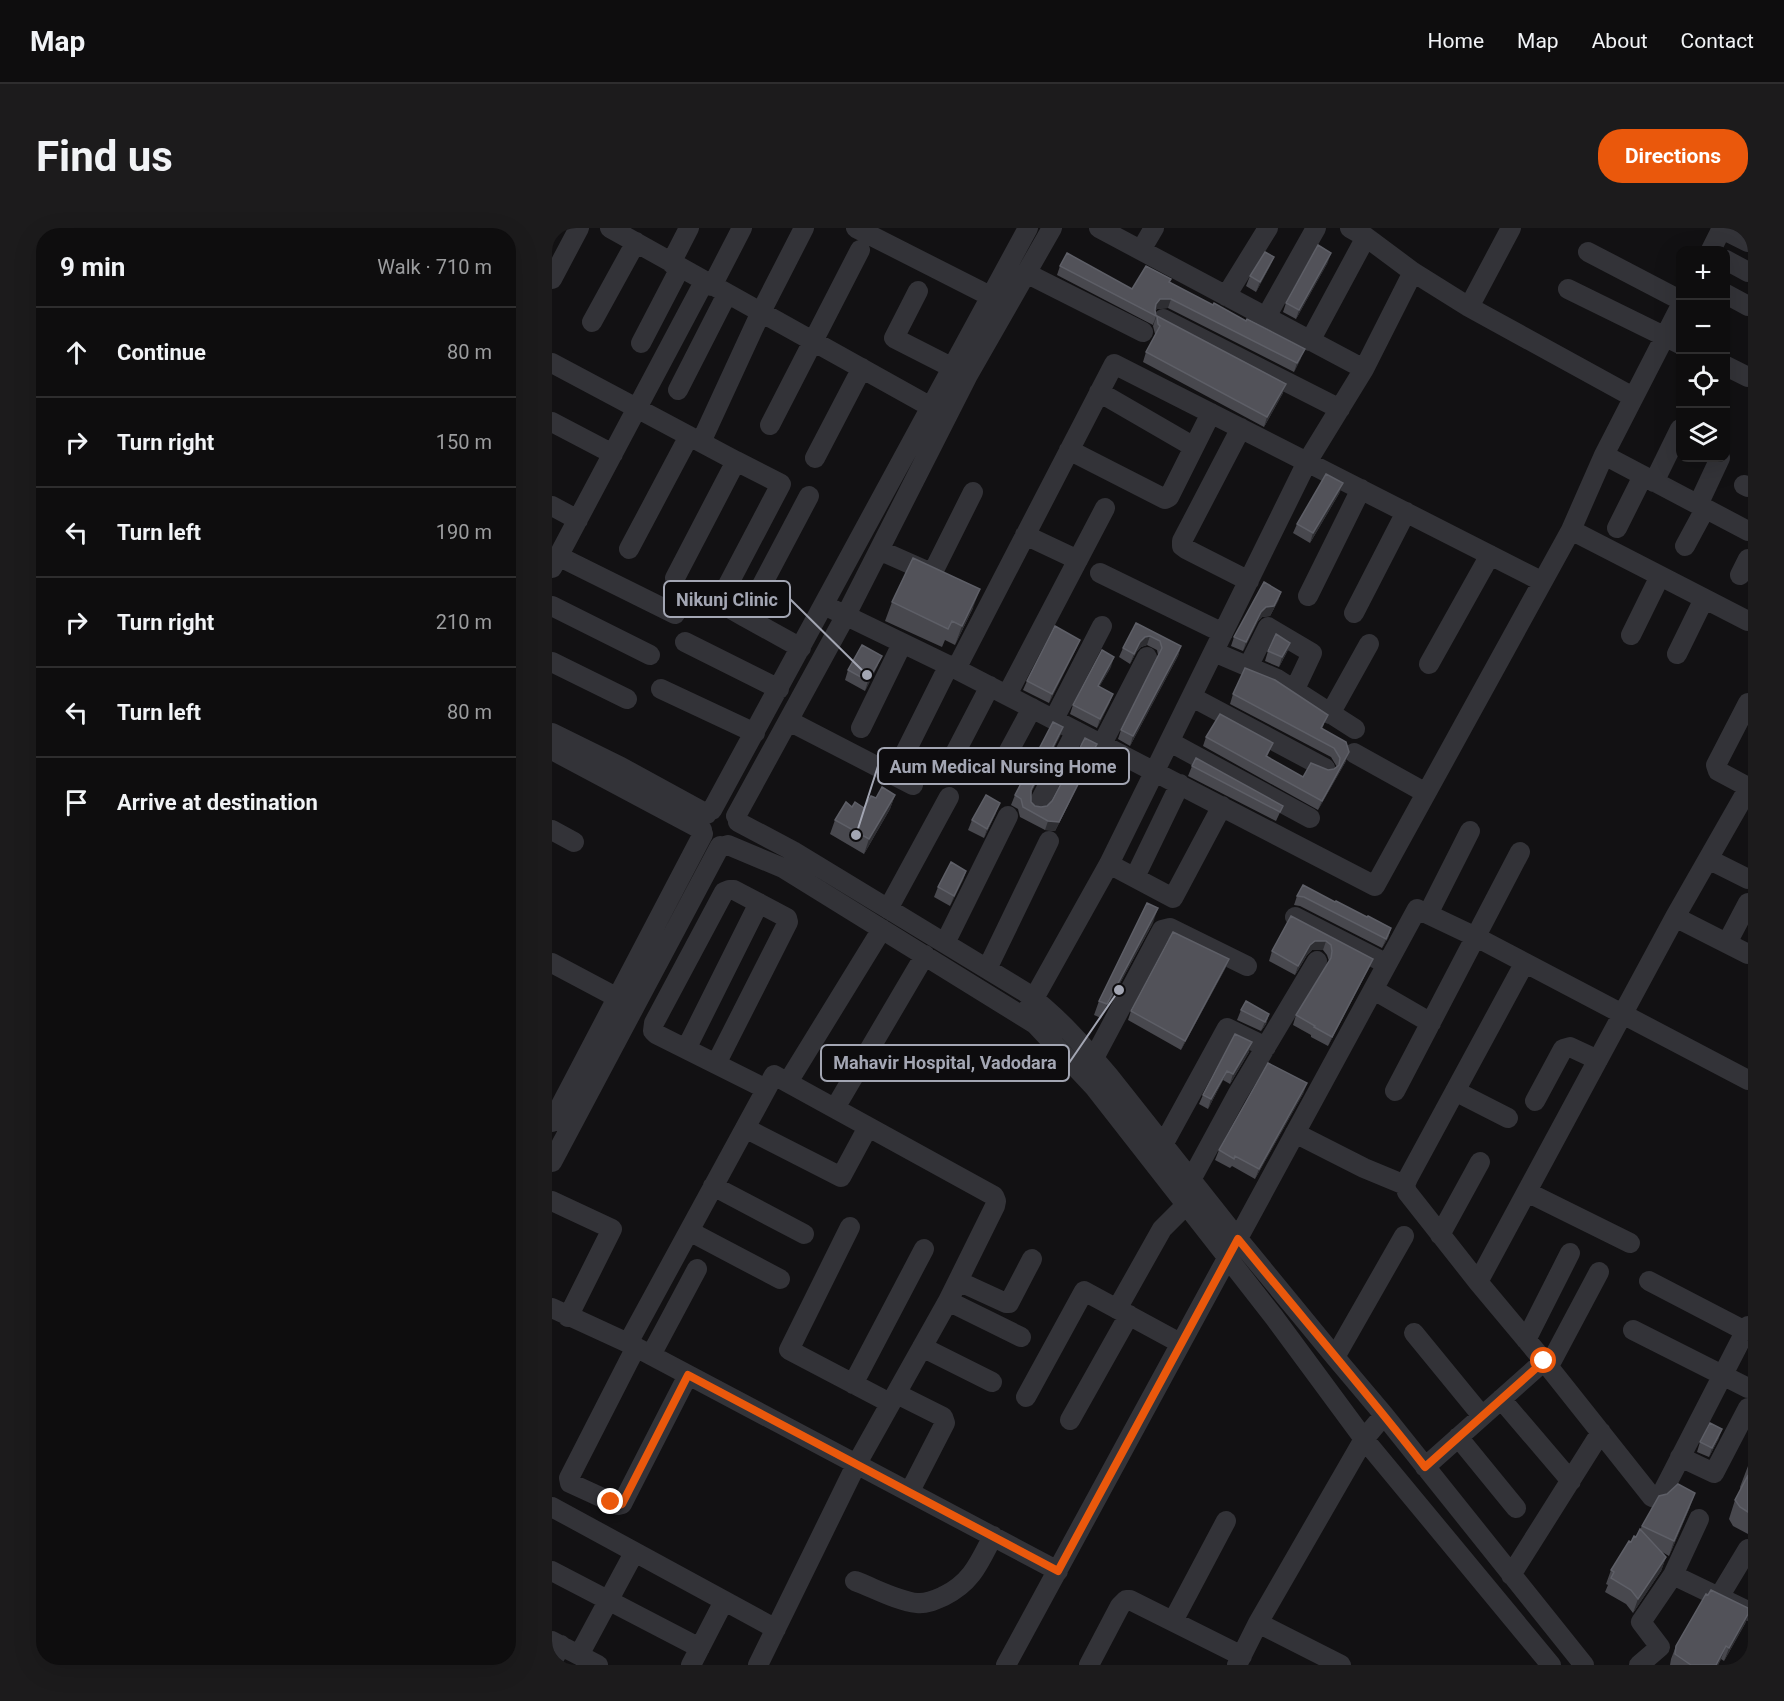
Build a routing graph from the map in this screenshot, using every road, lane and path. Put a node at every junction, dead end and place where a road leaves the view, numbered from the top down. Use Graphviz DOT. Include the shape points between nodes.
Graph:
graph roads {
  1 [pos="579,228"];
  2 [pos="610,228"];
  3 [pos="689,228"];
  4 [pos="742,228"];
  5 [pos="804,228"];
  6 [pos="856,228"];
  7 [pos="1028,228"];
  8 [pos="1052,228"];
  9 [pos="1099,228"];
  10 [pos="1154,228"];
  11 [pos="1268,228"];
  12 [pos="1316,228"];
  13 [pos="1511,228"];
  14 [pos="1358,232"];
  15 [pos="1715,234"];
  16 [pos="636,242"];
  17 [pos="1748,242"];
  18 [pos="860,250"];
  19 [pos="1141,250"];
  20 [pos="1588,252"];
  21 [pos="1730,263"];
  22 [pos="676,265"];
  23 [pos="1748,272"];
  24 [pos="1026,273"];
  25 [pos="1413,273"];
  26 [pos="552,279"];
  27 [pos="715,287"];
  28 [pos="1568,289"];
  29 [pos="918,291"];
  30 [pos="990,296"];
  31 [pos="1226,296"];
  32 [pos="1730,297"];
  33 [pos="1676,298"];
  34 [pos="1748,306"];
  35 [pos="1469,307"];
  36 [pos="761,312"];
  37 [pos="1266,317"];
  38 [pos="1163,319"];
  39 [pos="592,322"];
  40 [pos="1143,332"];
  41 [pos="1310,340"];
  42 [pos="1673,340"];
  43 [pos="813,342"];
  44 [pos="641,344"];
  45 [pos="552,363"];
  46 [pos="951,367"];
  47 [pos="862,368"];
  48 [pos="1730,368"];
  49 [pos="1364,369"];
  50 [pos="1748,377"];
  51 [pos="678,390"];
  52 [pos="1099,392"];
  53 [pos="1633,398"];
  54 [pos="929,407"];
  55 [pos="637,408"];
  56 [pos="1340,409"];
  57 [pos="1211,413"];
  58 [pos="948,416"];
  59 [pos="552,422"];
  60 [pos="770,425"];
  61 [pos="1241,428"];
  62 [pos="1676,435"];
  63 [pos="695,439"];
  64 [pos="1194,447"];
  65 [pos="1069,450"];
  66 [pos="613,454"];
  67 [pos="1604,455"];
  68 [pos="815,458"];
  69 [pos="736,460"];
  70 [pos="1307,462"];
  71 [pos="1718,462"];
  72 [pos="1648,479"];
  73 [pos="1361,489"];
  74 [pos="973,492"];
  75 [pos="809,496"];
  76 [pos="552,506"];
  77 [pos="1701,507"];
  78 [pos="1105,508"];
  79 [pos="1406,512"];
  80 [pos="578,520"];
  81 [pos="1617,528"];
  82 [pos="1571,530"];
  83 [pos="1748,531"];
  84 [pos="1025,535"];
  85 [pos="1685,546"];
  86 [pos="629,549"];
  87 [pos="879,550"];
  88 [pos="1490,555"];
  89 [pos="1077,560"];
  90 [pos="555,562"];
  91 [pos="1100,573"];
  92 [pos="1660,576"];
  93 [pos="675,578"];
  94 [pos="1249,581"];
  95 [pos="1541,581"];
  96 [pos="1308,596"];
  97 [pos="1704,599"];
  98 [pos="824,605"];
  99 [pos="552,606"];
  100 [pos="1354,613"];
  101 [pos="675,614"];
  102 [pos="846,615"];
  103 [pos="745,617"];
  104 [pos="1748,621"];
  105 [pos="1102,626"];
  106 [pos="1223,633"];
  107 [pos="1631,635"];
  108 [pos="685,642"];
  109 [pos="902,644"];
  110 [pos="1369,644"];
  111 [pos="801,648"];
  112 [pos="1214,652"];
  113 [pos="1677,654"];
  114 [pos="650,655"];
  115 [pos="1147,657"];
  116 [pos="552,662"];
  117 [pos="1429,664"];
  118 [pos="952,667"];
  119 [pos="1248,667"];
  120 [pos="661,689"];
  121 [pos="779,689"];
  122 [pos="998,691"];
  123 [pos="1294,691"];
  124 [pos="1192,697"];
  125 [pos="627,699"];
  126 [pos="1748,704"];
  127 [pos="1032,708"];
  128 [pos="1330,714"];
  129 [pos="1054,719"];
  130 [pos="789,721"];
  131 [pos="861,728"];
  132 [pos="1355,729"];
  133 [pos="1076,731"];
  134 [pos="552,733"];
  135 [pos="755,733"];
  136 [pos="1170,742"];
  137 [pos="1102,744"];
  138 [pos="552,750"];
  139 [pos="905,753"];
  140 [pos="1354,753"];
  141 [pos="952,759"];
  142 [pos="1325,768"];
  143 [pos="1156,771"];
  144 [pos="997,773"];
  145 [pos="1180,784"];
  146 [pos="913,785"];
  147 [pos="1748,788"];
  148 [pos="1426,793"];
  149 [pos="949,797"];
  150 [pos="1038,805"];
  151 [pos="1222,806"];
  152 [pos="1008,816"];
  153 [pos="1310,818"];
  154 [pos="737,819"];
  155 [pos="706,822"];
  156 [pos="552,830"];
  157 [pos="1470,831"];
  158 [pos="1049,841"];
  159 [pos="574,842"];
  160 [pos="724,845"];
  161 [pos="1520,852"];
  162 [pos="1708,858"];
  163 [pos="1109,864"];
  164 [pos="1135,877"];
  165 [pos="1748,879"];
  166 [pos="759,903"];
  167 [pos="1748,903"];
  168 [pos="888,909"];
  169 [pos="1428,914"];
  170 [pos="1295,917"];
  171 [pos="1675,917"];
  172 [pos="882,929"];
  173 [pos="1476,937"];
  174 [pos="1727,943"];
  175 [pos="945,944"];
  176 [pos="1748,954"];
  177 [pos="925,956"];
  178 [pos="1317,961"];
  179 [pos="552,963"];
  180 [pos="1387,964"];
  181 [pos="1524,964"];
  182 [pos="1246,966"];
  183 [pos="987,969"];
  184 [pos="1374,990"];
  185 [pos="616,998"];
  186 [pos="1033,998"];
  187 [pos="1623,1015"];
  188 [pos="1024,1017"];
  189 [pos="1431,1023"];
  190 [pos="1266,1047"];
  191 [pos="686,1050"];
  192 [pos="1094,1058"];
  193 [pos="1598,1060"];
  194 [pos="716,1064"];
  195 [pos="1748,1080"];
  196 [pos="788,1082"];
  197 [pos="766,1089"];
  198 [pos="1395,1091"];
  199 [pos="1455,1091"];
  200 [pos="1535,1101"];
  201 [pos="835,1108"];
  202 [pos="1508,1118"];
  203 [pos="552,1122"];
  204 [pos="868,1127"];
  205 [pos="745,1128"];
  206 [pos="1295,1133"];
  207 [pos="1164,1143"];
  208 [pos="552,1162"];
  209 [pos="1480,1162"];
  210 [pos="1192,1178"];
  211 [pos="1405,1185"];
  212 [pos="713,1186"];
  213 [pos="1527,1192"];
  214 [pos="552,1201"];
  215 [pos="1186,1205"];
  216 [pos="850,1227"];
  217 [pos="689,1231"];
  218 [pos="804,1234"];
  219 [pos="1440,1235"];
  220 [pos="1404,1236"];
  221 [pos="1238,1239"];
  222 [pos="1630,1243"];
  223 [pos="924,1249"];
  224 [pos="1570,1253"];
  225 [pos="1227,1257"];
  226 [pos="1032,1259"];
  227 [pos="697,1269"];
  228 [pos="1599,1272"];
  229 [pos="780,1279"];
  230 [pos="958,1281"];
  231 [pos="1649,1281"];
  232 [pos="1478,1282"];
  233 [pos="948,1301"];
  234 [pos="1123,1312"];
  235 [pos="560,1313"];
  236 [pos="1747,1328"];
  237 [pos="1633,1330"];
  238 [pos="1414,1333"];
  239 [pos="1021,1337"];
  240 [pos="1526,1340"];
  241 [pos="1180,1343"];
  242 [pos="922,1347"];
  243 [pos="638,1348"];
  244 [pos="1335,1358"];
  245 [pos="1547,1364"];
  246 [pos="688,1375"];
  247 [pos="1723,1375"];
  248 [pos="992,1382"];
  249 [pos="853,1384"];
  250 [pos="1748,1388"];
  251 [pos="1026,1396"];
  252 [pos="893,1399"];
  253 [pos="1501,1399"];
  254 [pos="1748,1408"];
  255 [pos="1384,1415"];
  256 [pos="1482,1416"];
  257 [pos="1070,1420"];
  258 [pos="1601,1432"];
  259 [pos="1458,1437"];
  260 [pos="1364,1439"];
  261 [pos="1680,1457"];
  262 [pos="856,1465"];
  263 [pos="1425,1467"];
  264 [pos="1570,1480"];
  265 [pos="910,1491"];
  266 [pos="1516,1508"];
  267 [pos="554,1515"];
  268 [pos="1700,1519"];
  269 [pos="1226,1521"];
  270 [pos="993,1536"];
  271 [pos="1748,1549"];
  272 [pos="634,1553"];
  273 [pos="552,1571"];
  274 [pos="1058,1571"];
  275 [pos="1511,1575"];
  276 [pos="1673,1575"];
  277 [pos="855,1581"];
  278 [pos="1719,1597"];
  279 [pos="608,1601"];
  280 [pos="724,1601"];
  281 [pos="1748,1611"];
  282 [pos="1173,1621"];
  283 [pos="1258,1623"];
  284 [pos="776,1629"];
  285 [pos="555,1649"];
  286 [pos="579,1655"];
  287 [pos="695,1656"];
  288 [pos="1239,1660"];
  289 [pos="598,1665"];
  290 [pos="758,1665"];
  291 [pos="1006,1665"];
  292 [pos="1089,1665"];
  293 [pos="1341,1665"];
  294 [pos="1551,1665"];
  295 [pos="1584,1665"];
  296 [pos="1639,1665"];
  1 -- 26 [label="street"];
  2 -- 16 [label="street"];
  3 -- 22 [label="street"];
  4 -- 27 [label="street"];
  5 -- 36 [label="street"];
  6 -- 30 [label="street"];
  7 -- 30 [label="street"];
  8 -- 24 [label="street"];
  9 -- 19 [label="street"];
  10 -- 19 [label="street"];
  11 -- 31 [label="street"];
  12 -- 37 [label="street"];
  13 -- 35 [label="street"];
  14 -- 25 [label="street"];
  14 -- 41 [label="street"];
  15 -- 17 [label="street"];
  16 -- 22 [label="street"];
  16 -- 39 [label="street"];
  18 -- 43 [label="street"];
  19 -- 31 [label="street"];
  20 -- 33 [label="street"];
  21 -- 23 [label="street"];
  22 -- 27 [label="street"];
  22 -- 44 [label="street"];
  24 -- 40 [label="street"];
  24 -- 58 [label="street"];
  25 -- 35 [label="street"];
  25 -- 49 [label="street"];
  27 -- 36 [label="street"];
  27 -- 51 [label="street"];
  27 -- 55 [label="street"];
  28 -- 42 [label="street"];
  29 -- 46 [label="street" via="894,338"];
  30 -- 46 [label="street"];
  31 -- 37 [label="street"];
  32 -- 34 [label="street"];
  35 -- 53 [label="street"];
  36 -- 43 [label="street"];
  36 -- 63 [label="street"];
  37 -- 41 [label="street"];
  38 -- 56 [label="street"];
  41 -- 49 [label="street"];
  42 -- 53 [label="street"];
  43 -- 47 [label="street"];
  43 -- 60 [label="street"];
  45 -- 55 [label="street"];
  46 -- 54 [label="street"];
  47 -- 54 [label="street"];
  47 -- 68 [label="street"];
  48 -- 50 [label="street"];
  49 -- 56 [label="street"];
  52 -- 57 [label="street" via="1114,364"];
  52 -- 64 [label="street"];
  52 -- 65 [label="street"];
  53 -- 67 [label="street"];
  54 -- 58 [label="street"];
  54 -- 98 [label="street"];
  55 -- 63 [label="street"];
  55 -- 66 [label="street"];
  56 -- 70 [label="street"];
  57 -- 61 [label="street"];
  57 -- 64 [label="street"];
  58 -- 87 [label="street"];
  59 -- 66 [label="street"];
  61 -- 70 [label="street"];
  61 -- 94 [label="street" via="1182,546"];
  62 -- 72 [label="street"];
  63 -- 69 [label="street"];
  63 -- 86 [label="street"];
  64 -- 65 [label="street" via="1165,500"];
  65 -- 84 [label="street"];
  66 -- 80 [label="street"];
  67 -- 72 [label="street"];
  67 -- 82 [label="street"];
  69 -- 93 [label="street"];
  69 -- 103 [label="street" via="781,484 719,602"];
  70 -- 73 [label="street"];
  70 -- 94 [label="street"];
  71 -- 77 [label="street"];
  72 -- 77 [label="street"];
  72 -- 81 [label="street"];
  73 -- 79 [label="street"];
  73 -- 96 [label="street"];
  74 -- 87 [label="street" via="931,573"];
  75 -- 103 [label="street"];
  76 -- 80 [label="street"];
  77 -- 83 [label="street"];
  77 -- 85 [label="street"];
  78 -- 89 [label="street"];
  79 -- 88 [label="street"];
  79 -- 100 [label="street"];
  80 -- 90 [label="street"];
  82 -- 92 [label="street"];
  82 -- 95 [label="street"];
  84 -- 89 [label="street"];
  84 -- 118 [label="street"];
  87 -- 102 [label="street"];
  88 -- 95 [label="street"];
  88 -- 117 [label="street"];
  89 -- 122 [label="street"];
  90 -- 101 [label="street"];
  91 -- 106 [label="street"];
  92 -- 97 [label="street"];
  92 -- 107 [label="street"];
  94 -- 106 [label="street"];
  95 -- 148 [label="street"];
  97 -- 104 [label="street"];
  97 -- 113 [label="street"];
  98 -- 102 [label="street"];
  98 -- 111 [label="street"];
  99 -- 114 [label="street"];
  102 -- 109 [label="street"];
  102 -- 130 [label="street"];
  103 -- 111 [label="street"];
  105 -- 129 [label="street"];
  106 -- 112 [label="street"];
  108 -- 121 [label="street"];
  109 -- 118 [label="street"];
  109 -- 131 [label="street"];
  110 -- 128 [label="street"];
  111 -- 121 [label="street"];
  112 -- 119 [label="street"];
  112 -- 124 [label="street"];
  115 -- 137 [label="street"];
  116 -- 125 [label="street"];
  118 -- 122 [label="street"];
  118 -- 139 [label="street"];
  119 -- 123 [label="street"];
  119 -- 123 [label="street" via="1268,627 1312,653"];
  120 -- 135 [label="street"];
  121 -- 135 [label="street"];
  122 -- 127 [label="street"];
  122 -- 141 [label="street"];
  123 -- 128 [label="street"];
  124 -- 136 [label="street"];
  124 -- 142 [label="street"];
  126 -- 147 [label="street" via="1716,765 1718,771"];
  127 -- 129 [label="street"];
  127 -- 144 [label="street"];
  128 -- 132 [label="street"];
  129 -- 133 [label="street"];
  130 -- 146 [label="street"];
  130 -- 154 [label="street"];
  133 -- 137 [label="street"];
  133 -- 150 [label="street"];
  134 -- 155 [label="street" via="621,767"];
  135 -- 155 [label="street"];
  136 -- 143 [label="street"];
  136 -- 153 [label="street"];
  137 -- 143 [label="street"];
  138 -- 155 [label="street"];
  140 -- 148 [label="street"];
  143 -- 145 [label="street"];
  143 -- 163 [label="street"];
  145 -- 151 [label="street"];
  145 -- 164 [label="street"];
  147 -- 162 [label="street"];
  148 -- 151 [label="street" via="1375,886"];
  149 -- 168 [label="street"];
  151 -- 164 [label="street" via="1173,898"];
  152 -- 175 [label="street"];
  154 -- 155 [label="street" via="725,809"];
  154 -- 160 [label="street" via="738,834"];
  154 -- 168 [label="street"];
  155 -- 160 [label="street" via="709,843"];
  155 -- 185 [label="street"];
  156 -- 159 [label="street"];
  157 -- 169 [label="street"];
  158 -- 183 [label="street"];
  160 -- 172 [label="street" via="783,868"];
  160 -- 208 [label="street"];
  161 -- 173 [label="street"];
  162 -- 165 [label="street"];
  162 -- 171 [label="street"];
  163 -- 164 [label="street"];
  163 -- 186 [label="street"];
  166 -- 191 [label="street"];
  166 -- 191 [label="street" via="734,890 724,892 654,1023 656,1034"];
  166 -- 194 [label="street" via="789,922"];
  167 -- 174 [label="street"];
  168 -- 175 [label="street"];
  169 -- 173 [label="street"];
  169 -- 180 [label="street" via="1417,909"];
  170 -- 180 [label="street"];
  171 -- 174 [label="street"];
  171 -- 187 [label="street"];
  172 -- 177 [label="street"];
  172 -- 196 [label="street"];
  173 -- 181 [label="street"];
  173 -- 189 [label="street"];
  174 -- 176 [label="street"];
  175 -- 183 [label="street"];
  177 -- 188 [label="street"];
  177 -- 201 [label="street"];
  178 -- 190 [label="street"];
  179 -- 185 [label="street"];
  180 -- 184 [label="street"];
  181 -- 187 [label="street"];
  181 -- 199 [label="street"];
  182 -- 192 [label="street" via="1165,928"];
  183 -- 186 [label="street"];
  184 -- 189 [label="street"];
  184 -- 206 [label="street"];
  185 -- 203 [label="street"];
  186 -- 188 [label="street"];
  186 -- 192 [label="street"];
  187 -- 193 [label="street"];
  187 -- 195 [label="street"];
  188 -- 215 [label="street" via="1095,1088"];
  189 -- 198 [label="street"];
  190 -- 207 [label="street" via="1227,1028"];
  190 -- 210 [label="street"];
  191 -- 194 [label="street"];
  192 -- 207 [label="street"];
  193 -- 200 [label="street" via="1570,1047 1563,1049"];
  193 -- 213 [label="street"];
  194 -- 197 [label="street"];
  196 -- 197 [label="street" via="774,1075"];
  196 -- 201 [label="street"];
  197 -- 205 [label="street"];
  199 -- 202 [label="street"];
  199 -- 211 [label="street"];
  201 -- 204 [label="street"];
  204 -- 205 [label="street" via="841,1177"];
  204 -- 230 [label="street" via="994,1196 996,1206"];
  205 -- 212 [label="street"];
  206 -- 211 [label="street"];
  206 -- 221 [label="street"];
  207 -- 210 [label="street"];
  209 -- 219 [label="street"];
  210 -- 221 [label="street"];
  211 -- 219 [label="street"];
  212 -- 217 [label="street"];
  212 -- 218 [label="street"];
  213 -- 222 [label="street"];
  213 -- 232 [label="street"];
  214 -- 235 [label="street" via="612,1229"];
  215 -- 225 [label="street"];
  215 -- 234 [label="street" via="1162,1230"];
  216 -- 249 [label="street" via="789,1350"];
  217 -- 229 [label="street"];
  217 -- 243 [label="street"];
  219 -- 232 [label="street"];
  220 -- 244 [label="street"];
  221 -- 225 [label="street"];
  221 -- 244 [label="street"];
  223 -- 249 [label="street"];
  224 -- 240 [label="street"];
  225 -- 241 [label="street"];
  225 -- 260 [label="street"];
  226 -- 230 [label="street" via="1009,1303"];
  227 -- 243 [label="street"];
  228 -- 245 [label="street"];
  230 -- 233 [label="street"];
  231 -- 236 [label="street"];
  232 -- 240 [label="street"];
  233 -- 239 [label="street"];
  233 -- 242 [label="street"];
  234 -- 241 [label="street"];
  234 -- 251 [label="street" via="1084,1291"];
  234 -- 257 [label="street"];
  235 -- 243 [label="street"];
  236 -- 247 [label="street"];
  237 -- 247 [label="street"];
  238 -- 256 [label="street"];
  240 -- 245 [label="street"];
  241 -- 274 [label="street"];
  242 -- 248 [label="street"];
  242 -- 252 [label="street"];
  243 -- 246 [label="street"];
  243 -- 246 [label="street" via="569,1478 570,1483 622,1504"];
  244 -- 255 [label="street"];
  245 -- 253 [label="street"];
  245 -- 258 [label="street"];
  246 -- 262 [label="street"];
  247 -- 250 [label="street"];
  247 -- 261 [label="street"];
  249 -- 252 [label="street"];
  252 -- 262 [label="street"];
  252 -- 265 [label="street" via="945,1420"];
  253 -- 256 [label="street"];
  253 -- 264 [label="street"];
  254 -- 261 [label="street" via="1714,1473"];
  255 -- 260 [label="street"];
  255 -- 263 [label="street"];
  256 -- 259 [label="street"];
  258 -- 261 [label="street" via="1652,1497 1660,1495"];
  258 -- 264 [label="street"];
  259 -- 263 [label="street"];
  259 -- 266 [label="street"];
  260 -- 283 [label="street"];
  260 -- 294 [label="street"];
  262 -- 265 [label="street"];
  262 -- 284 [label="street"];
  263 -- 275 [label="street"];
  264 -- 275 [label="street"];
  265 -- 270 [label="street"];
  267 -- 272 [label="street"];
  268 -- 276 [label="street"];
  269 -- 282 [label="street"];
  270 -- 274 [label="street"];
  270 -- 277 [label="street" via="970,1577 959,1588 934,1601 908,1601"];
  271 -- 278 [label="street"];
  272 -- 279 [label="street"];
  272 -- 280 [label="street"];
  273 -- 279 [label="street"];
  274 -- 291 [label="street"];
  275 -- 295 [label="street"];
  276 -- 278 [label="street"];
  276 -- 296 [label="street" via="1641,1622 1660,1647"];
  278 -- 281 [label="street"];
  279 -- 286 [label="street"];
  279 -- 287 [label="street"];
  280 -- 284 [label="street"];
  280 -- 287 [label="street"];
  282 -- 288 [label="street"];
  282 -- 292 [label="street" via="1126,1600"];
  283 -- 288 [label="street"];
  283 -- 293 [label="street"];
  284 -- 290 [label="street"];
  285 -- 286 [label="street"];
  286 -- 289 [label="street"];
}
